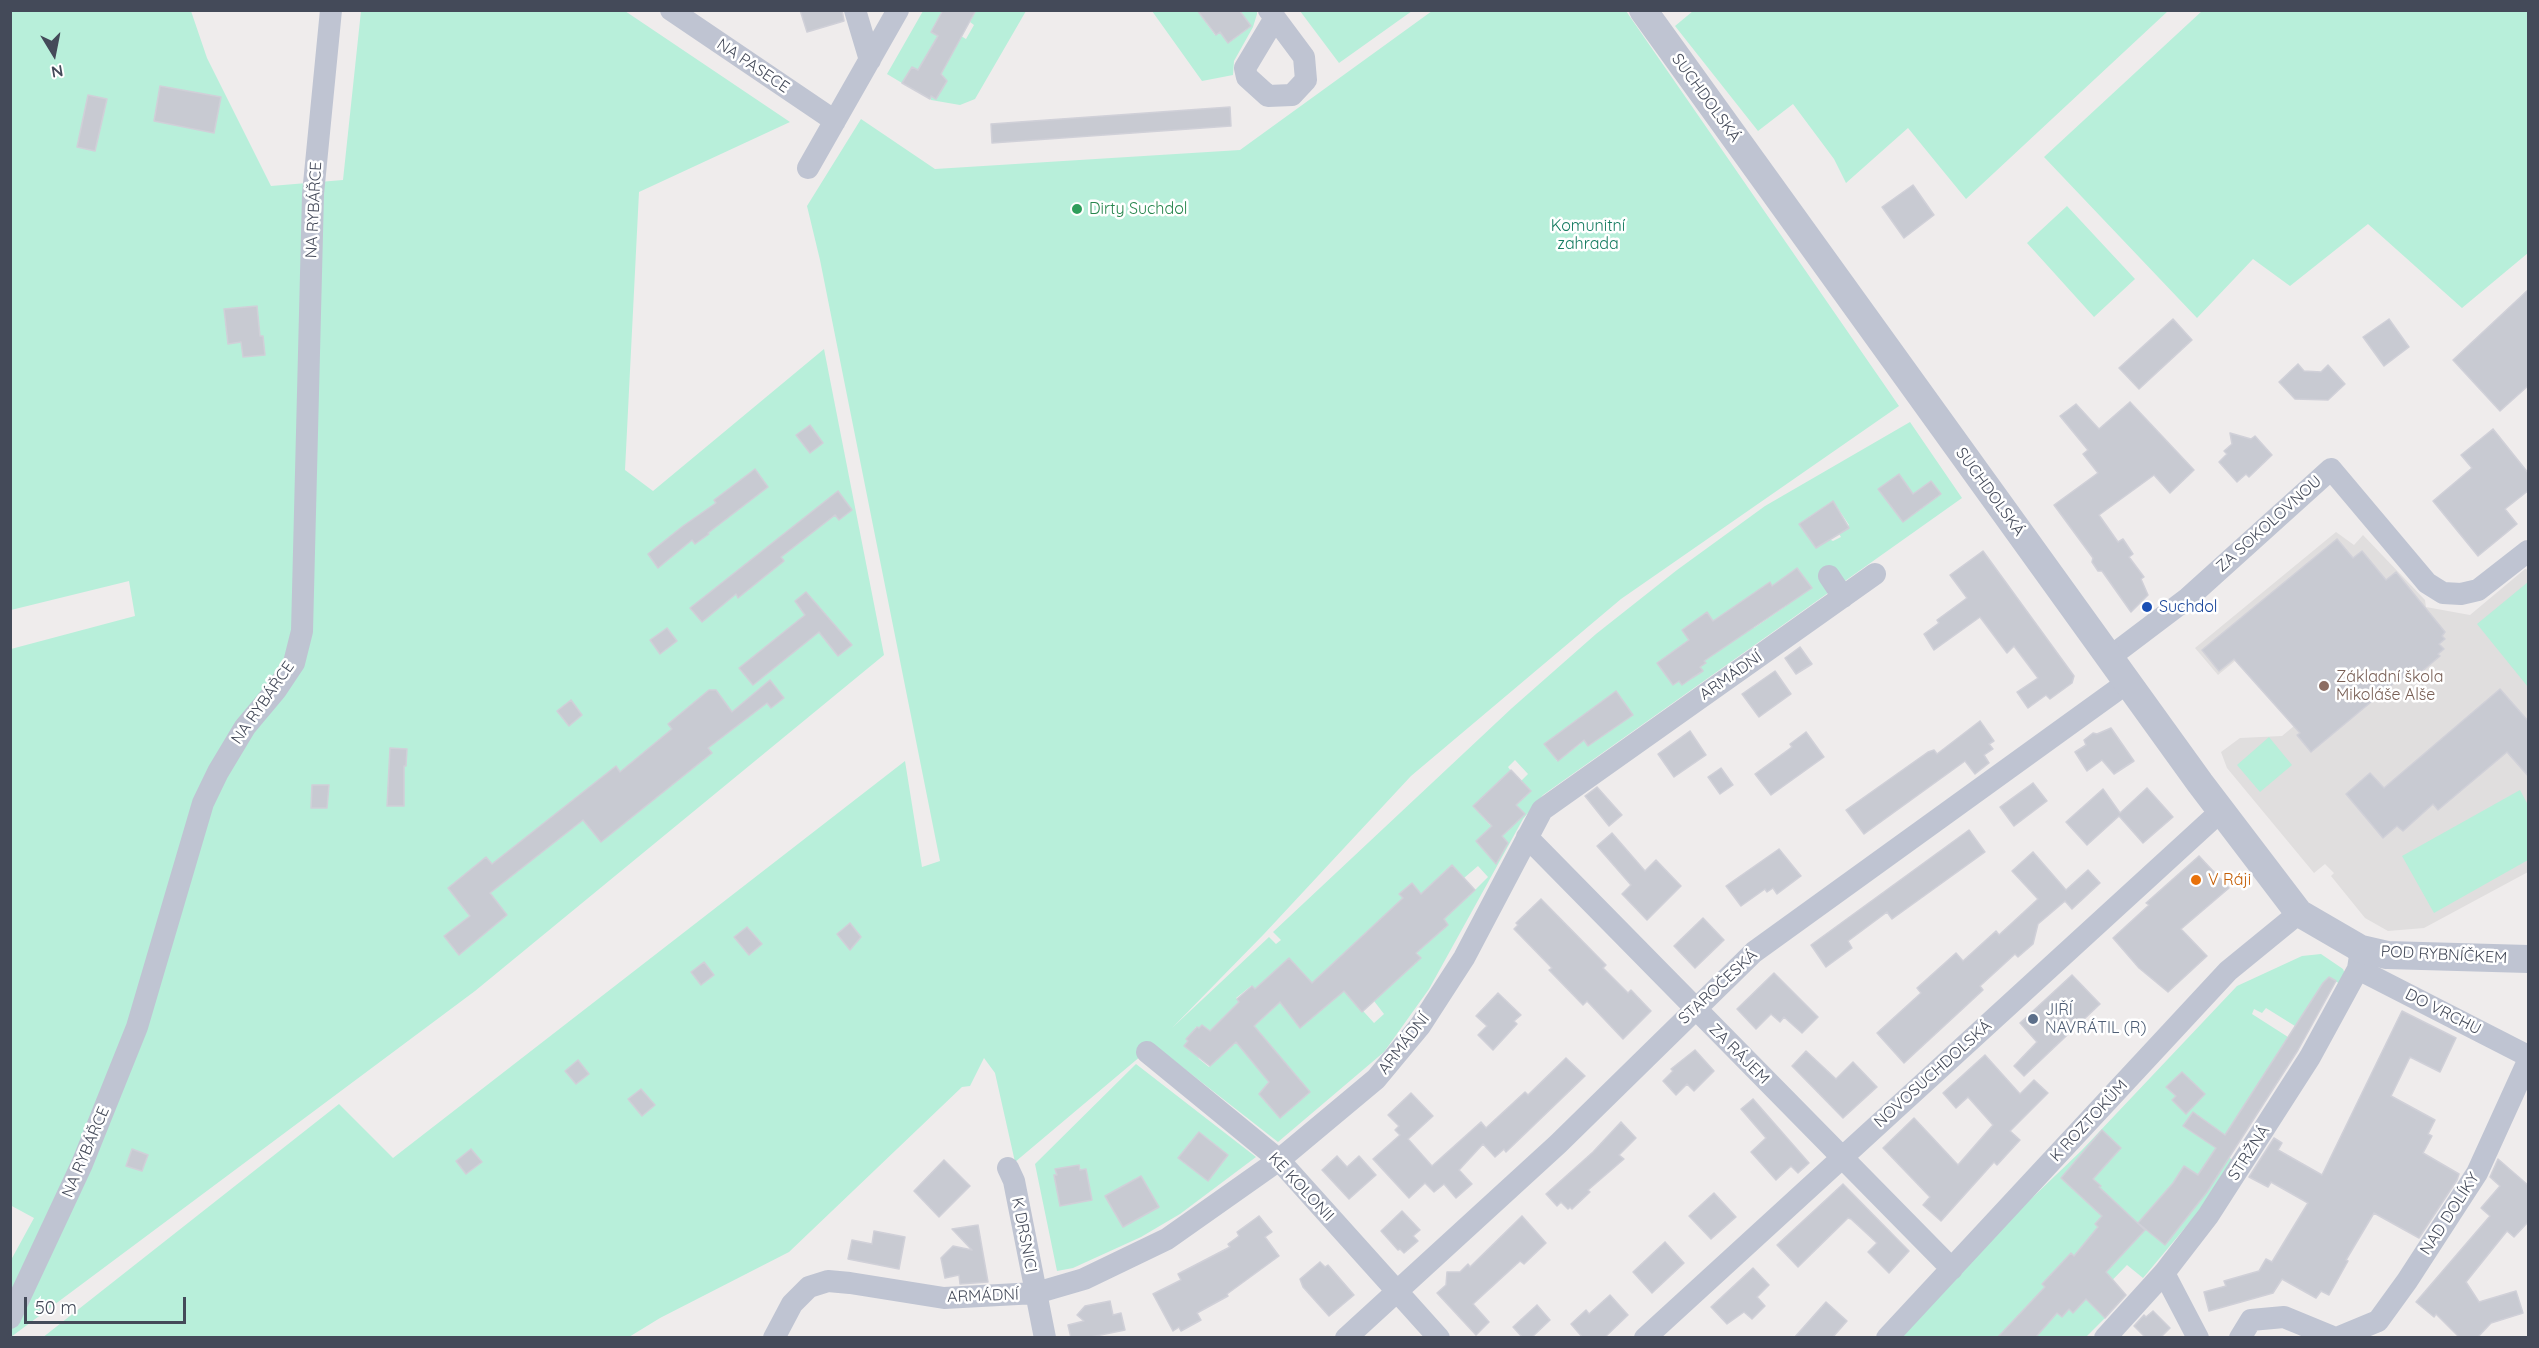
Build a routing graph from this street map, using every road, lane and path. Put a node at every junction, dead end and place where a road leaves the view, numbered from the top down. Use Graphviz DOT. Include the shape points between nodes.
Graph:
graph roads {
  1 [pos="332,10"];
  2 [pos="672,10"];
  3 [pos="855,10"];
  4 [pos="898,10"];
  5 [pos="1643,10"];
  6 [pos="870,60"];
  7 [pos="835,121"];
  8 [pos="808,168"];
  9 [pos="2529,550"];
  10 [pos="1875,574"];
  11 [pos="1829,576"];
  12 [pos="1843,597"];
  13 [pos="2110,657"];
  14 [pos="2128,682"];
  15 [pos="2221,811"];
  16 [pos="1527,837"];
  17 [pos="2299,913"];
  18 [pos="2360,959"];
  19 [pos="2529,959"];
  20 [pos="1694,1009"];
  21 [pos="1147,1052"];
  22 [pos="2529,1056"];
  23 [pos="2529,1061"];
  24 [pos="1843,1157"];
  25 [pos="1279,1160"];
  26 [pos="1008,1168"];
  27 [pos="1952,1269"];
  28 [pos="2164,1273"];
  29 [pos="1397,1291"];
  30 [pos="1036,1293"];
  31 [pos="10,1318"];
  32 [pos="774,1338"];
  33 [pos="1045,1338"];
  34 [pos="1346,1338"];
  35 [pos="1439,1338"];
  36 [pos="1645,1338"];
  37 [pos="1887,1338"];
  38 [pos="2105,1338"];
  39 [pos="2198,1338"];
  40 [pos="2240,1338"];
  41 [pos="2336,1338"];
  1 -- 31 [label="street, NA RYBÁŘCE" via="313,194 302,631 294,663 244,727 203,803 138,1027 82,1164"];
  2 -- 7 [label="street, NA PASECE"];
  3 -- 6 [label="street"];
  4 -- 6 [label="street"];
  5 -- 13 [label="street, SUCHDOLSKÁ"];
  6 -- 7 [label="street"];
  7 -- 8 [label="street"];
  9 -- 13 [label="street, ZA SOKOLOVNOU" via="2478,590 2443,593 2427,583 2331,469 2188,598"];
  10 -- 12 [label="street, ARMÁDNÍ"];
  11 -- 12 [label="street"];
  12 -- 16 [label="street, ARMÁDNÍ" via="1542,810"];
  13 -- 14 [label="street, SUCHDOLSKÁ"];
  14 -- 15 [label="street, SUCHDOLSKÁ"];
  14 -- 20 [label="street, STAROČESKÁ" via="1754,952"];
  15 -- 17 [label="street, SUCHDOLSKÁ"];
  15 -- 24 [label="street, NOVOSUCHDOLSKÁ"];
  16 -- 20 [label="street, ZA RÁJEM"];
  16 -- 25 [label="street, ARMÁDNÍ" via="1464,958 1420,1026 1376,1079"];
  17 -- 18 [label="street, SUCHDOLSKÁ"];
  17 -- 27 [label="street, K ROZTOKŮM" via="2228,971"];
  18 -- 19 [label="street, POD RYBNÍČKEM" via="2387,955"];
  18 -- 22 [label="street, DO VRCHU"];
  18 -- 28 [label="street, STRŽNÁ" via="2304,1067 2208,1216"];
  20 -- 24 [label="street, ZA RÁJEM"];
  20 -- 29 [label="street, STAROČESKÁ" via="1558,1144"];
  21 -- 25 [label="street, KE KOLONII"];
  23 -- 41 [label="street, NAD DOLÍKY" via="2477,1173 2407,1281 2378,1321"];
  24 -- 27 [label="street, ZA RÁJEM"];
  24 -- 36 [label="street, NOVOSUCHDOLSKÁ"];
  25 -- 29 [label="street, KE KOLONII"];
  25 -- 30 [label="street, ARMÁDNÍ" via="1167,1239 1084,1279"];
  26 -- 30 [label="street, K DRSNICI" via="1014,1181"];
  27 -- 37 [label="street, K ROZTOKŮM"];
  28 -- 38 [label="street, STRŽNÁ"];
  28 -- 39 [label="street"];
  29 -- 34 [label="street, STAROČESKÁ"];
  29 -- 35 [label="street, KE KOLONII"];
  30 -- 32 [label="street, ARMÁDNÍ" via="944,1298 828,1281 809,1287 792,1304"];
  30 -- 33 [label="street, K DRSNICI"];
  40 -- 41 [label="street, NAD DOLÍKY" via="2252,1320 2284,1317"];
}
